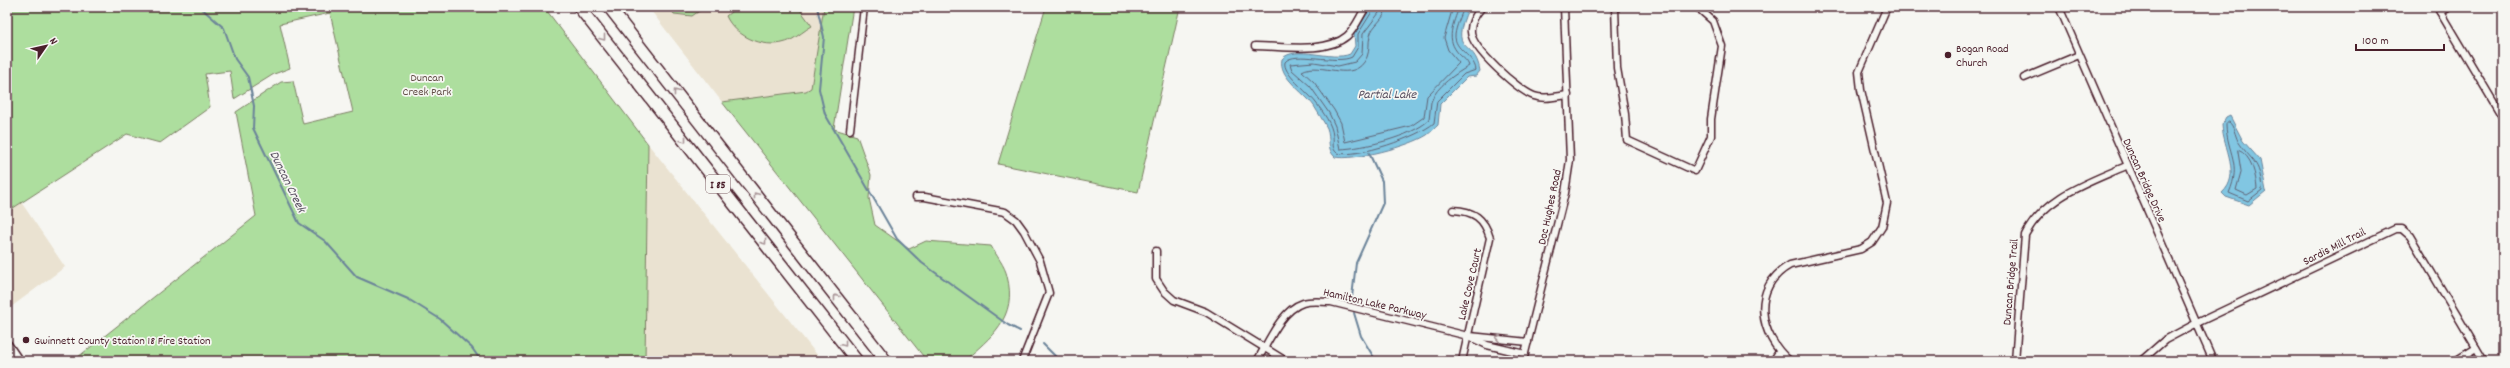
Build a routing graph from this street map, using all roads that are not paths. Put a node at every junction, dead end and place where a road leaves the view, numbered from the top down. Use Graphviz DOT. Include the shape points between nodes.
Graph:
graph roads {
  1 [pos="579,7"];
  2 [pos="609,7"];
  3 [pos="864,7"];
  4 [pos="1366,7"];
  5 [pos="1482,7"];
  6 [pos="1564,7"];
  7 [pos="1615,7"];
  8 [pos="1697,7"];
  9 [pos="1887,7"];
  10 [pos="2059,7"];
  11 [pos="2449,7"];
  12 [pos="2438,10"];
  13 [pos="1255,46"];
  14 [pos="2079,55"];
  15 [pos="2024,78"];
  16 [pos="1568,95"];
  17 [pos="2503,118"];
  18 [pos="850,130"];
  19 [pos="2126,166"];
  20 [pos="916,197"];
  21 [pos="1453,210"];
  22 [pos="1156,251"];
  23 [pos="2197,323"];
  24 [pos="1468,336"];
  25 [pos="1528,342"];
  26 [pos="7,345"];
  27 [pos="1265,348"];
  28 [pos="2476,348"];
  29 [pos="1779,352"];
  30 [pos="1525,354"];
  31 [pos="18,361"];
  32 [pos="857,361"];
  33 [pos="886,361"];
  34 [pos="1022,361"];
  35 [pos="1257,361"];
  36 [pos="1286,361"];
  37 [pos="1462,361"];
  38 [pos="1524,361"];
  39 [pos="1773,361"];
  40 [pos="1790,361"];
  41 [pos="2015,361"];
  42 [pos="2141,361"];
  43 [pos="2212,361"];
  44 [pos="2455,361"];
  45 [pos="2484,361"];
  1 -- 32 [label="highway, I 85, one-way"];
  33 -- 2 [label="highway, I 85, one-way"];
  3 -- 18 [label="street"];
  4 -- 13 [label="street" via="1347,36 1336,42 1312,48"];
  5 -- 16 [label="street" via="1472,23 1471,33 1478,46 1504,76 1535,96"];
  6 -- 16 [label="street, Doc Hughes Road"];
  7 -- 8 [label="street" via="1616,68 1627,140 1695,171 1711,136 1711,119 1722,46 1713,21"];
  9 -- 29 [label="street" via="1859,72 1869,130 1884,190 1886,215 1872,242 1861,249 1790,265 1766,288 1762,313"];
  10 -- 14 [label="street, Duncan Bridge Drive"];
  11 -- 12 [label="street"];
  12 -- 17 [label="street"];
  14 -- 15 [label="street"];
  14 -- 19 [label="street, Duncan Bridge Drive"];
  16 -- 25 [label="street, Doc Hughes Road" via="1570,160 1565,193"];
  19 -- 23 [label="street, Duncan Bridge Drive"];
  19 -- 41 [label="street, Duncan Bridge Trail" via="2058,198 2032,220 2025,236"];
  20 -- 34 [label="street" via="1005,212 1016,220 1024,231 1040,261 1050,293"];
  21 -- 24 [label="street, Lake Cove Court" via="1474,213 1487,226 1490,238"];
  22 -- 27 [label="street" via="1156,279 1174,300 1206,312"];
  23 -- 28 [label="street, Sardis Mill Trail" via="2387,231 2402,229 2414,243"];
  23 -- 42 [label="street, Sardis Mill Trail" via="2165,340"];
  23 -- 43 [label="street, Duncan Bridge Drive"];
  25 -- 24 [label="street, Hamilton Lake Parkway, one-way"];
  24 -- 27 [label="street, Hamilton Lake Parkway" via="1331,302 1313,301 1292,308"];
  24 -- 30 [label="street, Hamilton Lake Parkway" via="1487,345"];
  24 -- 37 [label="street, Lake Cove Court"];
  25 -- 30 [label="street, Doc Hughes Road"];
  26 -- 31 [label="main road"];
  27 -- 35 [label="street, Hamilton Lake Parkway"];
  27 -- 36 [label="street"];
  28 -- 44 [label="street"];
  28 -- 45 [label="street, Sardis Mill Trail"];
  29 -- 39 [label="street"];
  29 -- 40 [label="street"];
  30 -- 38 [label="street, Doc Hughes Road"];
}
